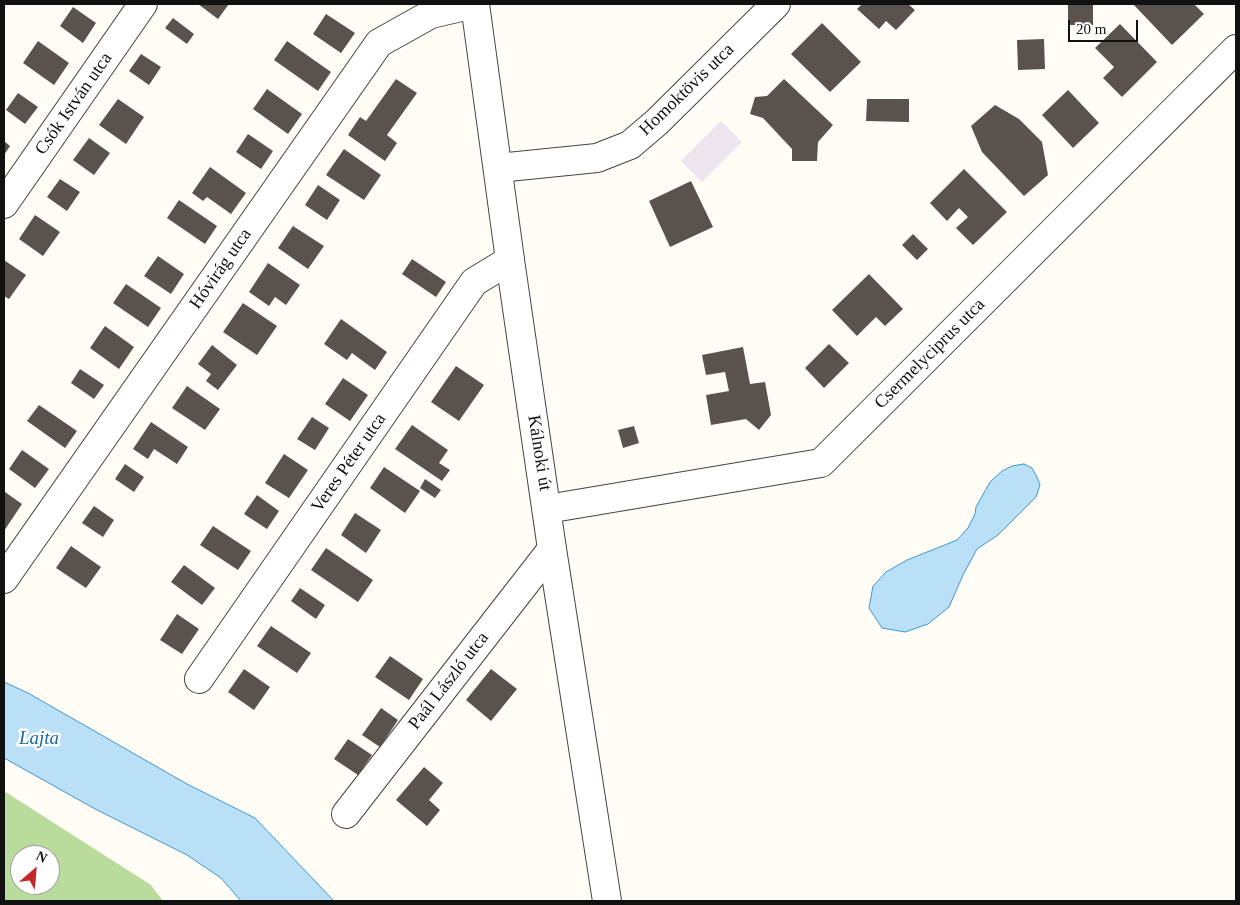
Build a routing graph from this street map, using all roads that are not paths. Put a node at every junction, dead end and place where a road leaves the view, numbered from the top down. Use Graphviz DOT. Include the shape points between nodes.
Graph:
graph roads {
  1 [pos="143,4"];
  2 [pos="474,4"];
  3 [pos="776,4"];
  4 [pos="1236,49"];
  5 [pos="498,168"];
  6 [pos="4,204"];
  7 [pos="510,260"];
  8 [pos="547,509"];
  9 [pos="552,549"];
  10 [pos="4,579"];
  11 [pos="199,679"];
  12 [pos="346,814"];
  13 [pos="607,901"];
  1 -- 6 [label="street, Csók István utca"];
  2 -- 5 [label="street, Kálnoki út"];
  2 -- 10 [label="street, Hóvirág utca" via="430,14 379,43"];
  3 -- 5 [label="street, Homoktövis utca" via="630,145 597,158"];
  4 -- 8 [label="street, Csermelyciprus utca" via="820,463"];
  5 -- 7 [label="street, Kálnoki út"];
  7 -- 8 [label="street, Kálnoki út"];
  7 -- 11 [label="street, Veres Péter utca" via="474,282"];
  8 -- 9 [label="street, Kálnoki út"];
  9 -- 12 [label="street, Paál László utca"];
  9 -- 13 [label="street, Kálnoki út"];
}
